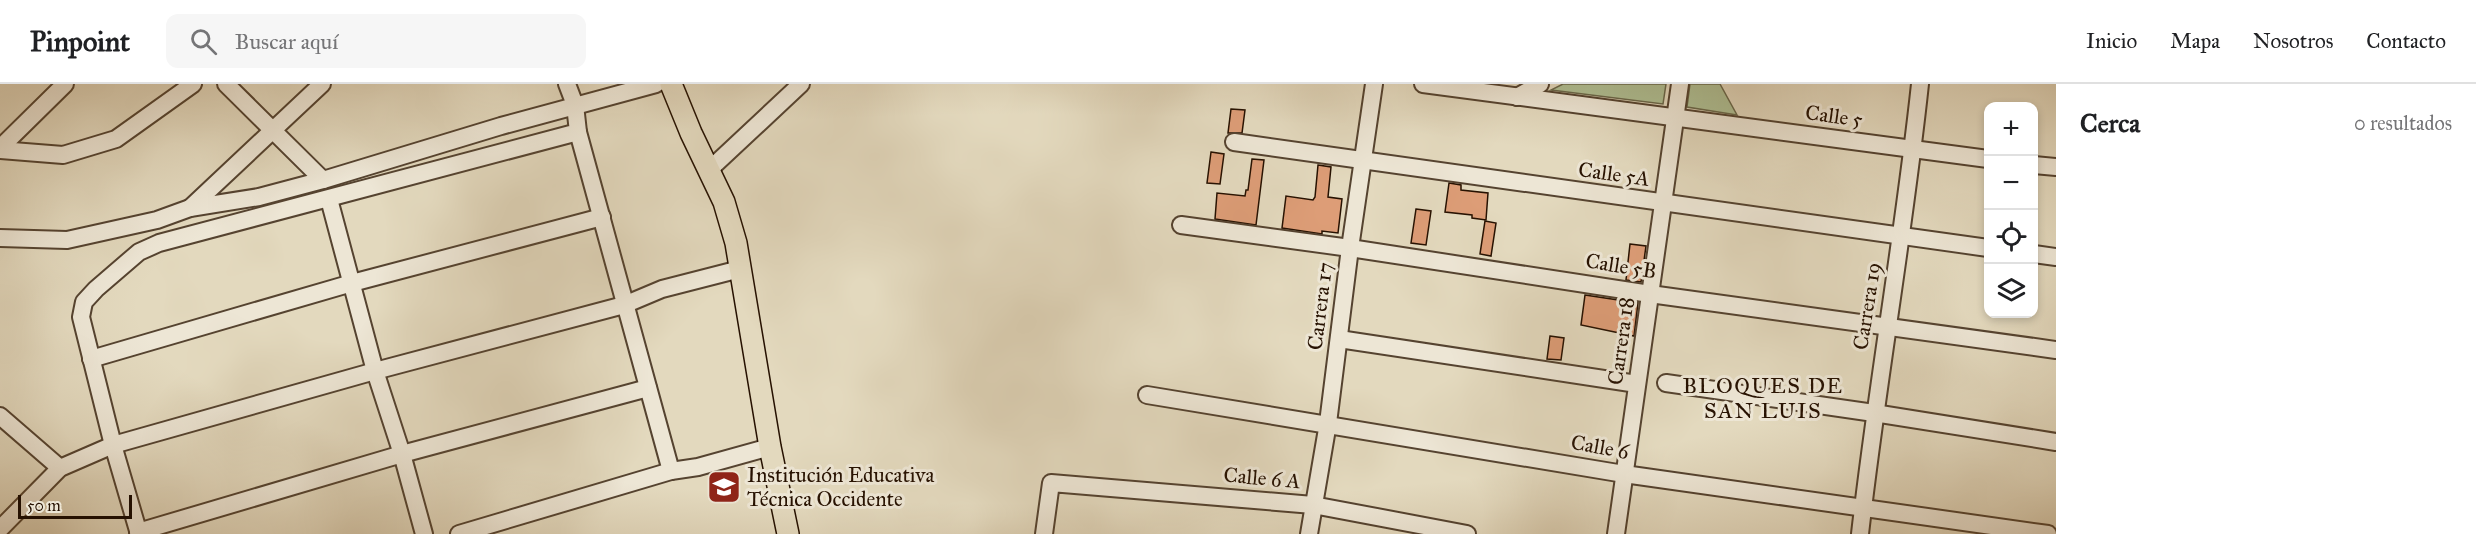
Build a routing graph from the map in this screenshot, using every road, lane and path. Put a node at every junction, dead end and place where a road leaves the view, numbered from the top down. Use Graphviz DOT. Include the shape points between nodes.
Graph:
graph roads {
  1 [pos="65,84"];
  2 [pos="193,84"];
  3 [pos="226,84"];
  4 [pos="322,84"];
  5 [pos="567,84"];
  6 [pos="656,84"];
  7 [pos="671,84"];
  8 [pos="801,84"];
  9 [pos="1374,84"];
  10 [pos="1423,84"];
  11 [pos="1540,84"];
  12 [pos="1680,84"];
  13 [pos="1920,84"];
  14 [pos="1517,97"];
  15 [pos="575,105"];
  16 [pos="1675,118"];
  17 [pos="273,131"];
  18 [pos="578,132"];
  19 [pos="1234,142"];
  20 [pos="0,149"];
  21 [pos="1913,150"];
  22 [pos="1984,158"];
  23 [pos="1364,161"];
  24 [pos="2038,165"];
  25 [pos="2056,167"];
  26 [pos="709,170"];
  27 [pos="323,180"];
  28 [pos="329,199"];
  29 [pos="1664,203"];
  30 [pos="190,208"];
  31 [pos="602,216"];
  32 [pos="1181,225"];
  33 [pos="1900,235"];
  34 [pos="0,238"];
  35 [pos="1984,247"];
  36 [pos="1350,248"];
  37 [pos="2038,255"];
  38 [pos="2056,257"];
  39 [pos="740,269"];
  40 [pos="352,283"];
  41 [pos="1650,294"];
  42 [pos="624,305"];
  43 [pos="1887,326"];
  44 [pos="1338,339"];
  45 [pos="2056,350"];
  46 [pos="91,359"];
  47 [pos="375,371"];
  48 [pos="1666,383"];
  49 [pos="1637,384"];
  50 [pos="648,388"];
  51 [pos="1147,395"];
  52 [pos="1874,413"];
  53 [pos="0,416"];
  54 [pos="1328,423"];
  55 [pos="2056,442"];
  56 [pos="113,445"];
  57 [pos="770,447"];
  58 [pos="402,454"];
  59 [pos="60,468"];
  60 [pos="671,471"];
  61 [pos="1624,474"];
  62 [pos="1313,505"];
  63 [pos="1863,507"];
  64 [pos="0,529"];
  65 [pos="139,533"];
  66 [pos="424,534"];
  67 [pos="459,534"];
  68 [pos="788,534"];
  69 [pos="1044,534"];
  70 [pos="1309,534"];
  71 [pos="1467,534"];
  72 [pos="1616,534"];
  73 [pos="1860,534"];
  74 [pos="2048,534"];
  1 -- 20 [label="street"];
  2 -- 20 [label="street" via="116,139 63,155"];
  3 -- 17 [label="street"];
  4 -- 17 [label="street"];
  5 -- 15 [label="street"];
  6 -- 15 [label="street"];
  7 -- 26 [label="main road"];
  8 -- 26 [label="street"];
  9 -- 23 [label="street, Carrera 17"];
  10 -- 14 [label="street, Calle 5"];
  11 -- 14 [label="street"];
  12 -- 16 [label="street, Carrera 18"];
  13 -- 21 [label="street, Carrera 19"];
  14 -- 16 [label="street, Calle 5"];
  15 -- 18 [label="street"];
  15 -- 27 [label="street"];
  16 -- 21 [label="street, Calle 5"];
  16 -- 29 [label="street, Carrera 18"];
  17 -- 27 [label="street"];
  17 -- 30 [label="street"];
  18 -- 28 [label="street"];
  18 -- 31 [label="street"];
  19 -- 23 [label="street, Calle 5A"];
  21 -- 22 [label="street, Calle 5"];
  21 -- 33 [label="street, Carrera 19"];
  23 -- 29 [label="street, Calle 5A"];
  23 -- 36 [label="street, Carrera 17"];
  24 -- 25 [label="street"];
  26 -- 39 [label="main road" via="724,202"];
  27 -- 30 [label="street" via="258,197"];
  28 -- 40 [label="street"];
  28 -- 46 [label="street" via="159,243 140,252 84,302 81,317"];
  29 -- 33 [label="street, Calle 5A"];
  29 -- 41 [label="street, Carrera 18"];
  30 -- 34 [label="street" via="157,220 67,240"];
  31 -- 40 [label="street"];
  31 -- 42 [label="street"];
  32 -- 36 [label="street, Calle 5B"];
  33 -- 35 [label="street, Calle 5A"];
  33 -- 43 [label="street, Carrera 19"];
  36 -- 41 [label="street, Calle 5B"];
  36 -- 44 [label="street, Carrera 17"];
  37 -- 38 [label="street"];
  39 -- 42 [label="street" via="662,289"];
  39 -- 57 [label="main road"];
  40 -- 46 [label="street"];
  40 -- 47 [label="street"];
  41 -- 43 [label="street, Calle 5B"];
  41 -- 49 [label="street, Carrera 18"];
  42 -- 47 [label="street"];
  42 -- 50 [label="street"];
  43 -- 45 [label="street, Calle 5B"];
  43 -- 52 [label="street, Carrera 19"];
  44 -- 49 [label="street"];
  44 -- 54 [label="street, Carrera 17"];
  46 -- 56 [label="street"];
  47 -- 56 [label="street"];
  47 -- 58 [label="street"];
  48 -- 52 [label="street"];
  49 -- 61 [label="street, Carrera 18"];
  50 -- 58 [label="street"];
  50 -- 60 [label="street"];
  51 -- 54 [label="street, Calle 6"];
  52 -- 55 [label="street"];
  52 -- 63 [label="street, Carrera 19"];
  53 -- 59 [label="street"];
  54 -- 61 [label="street, Calle 6"];
  54 -- 62 [label="street, Carrera 17"];
  56 -- 59 [label="street"];
  56 -- 65 [label="street"];
  57 -- 60 [label="street"];
  57 -- 68 [label="main road"];
  58 -- 65 [label="street"];
  58 -- 66 [label="street"];
  59 -- 64 [label="street"];
  60 -- 67 [label="street"];
  61 -- 63 [label="street, Calle 6"];
  61 -- 72 [label="street, Carrera 18"];
  62 -- 69 [label="street, Calle 6 A" via="1051,483"];
  62 -- 70 [label="street, Carrera 17"];
  62 -- 71 [label="street, Calle 6 A"];
  63 -- 73 [label="street, Carrera 19"];
  63 -- 74 [label="street, Calle 6"];
}
